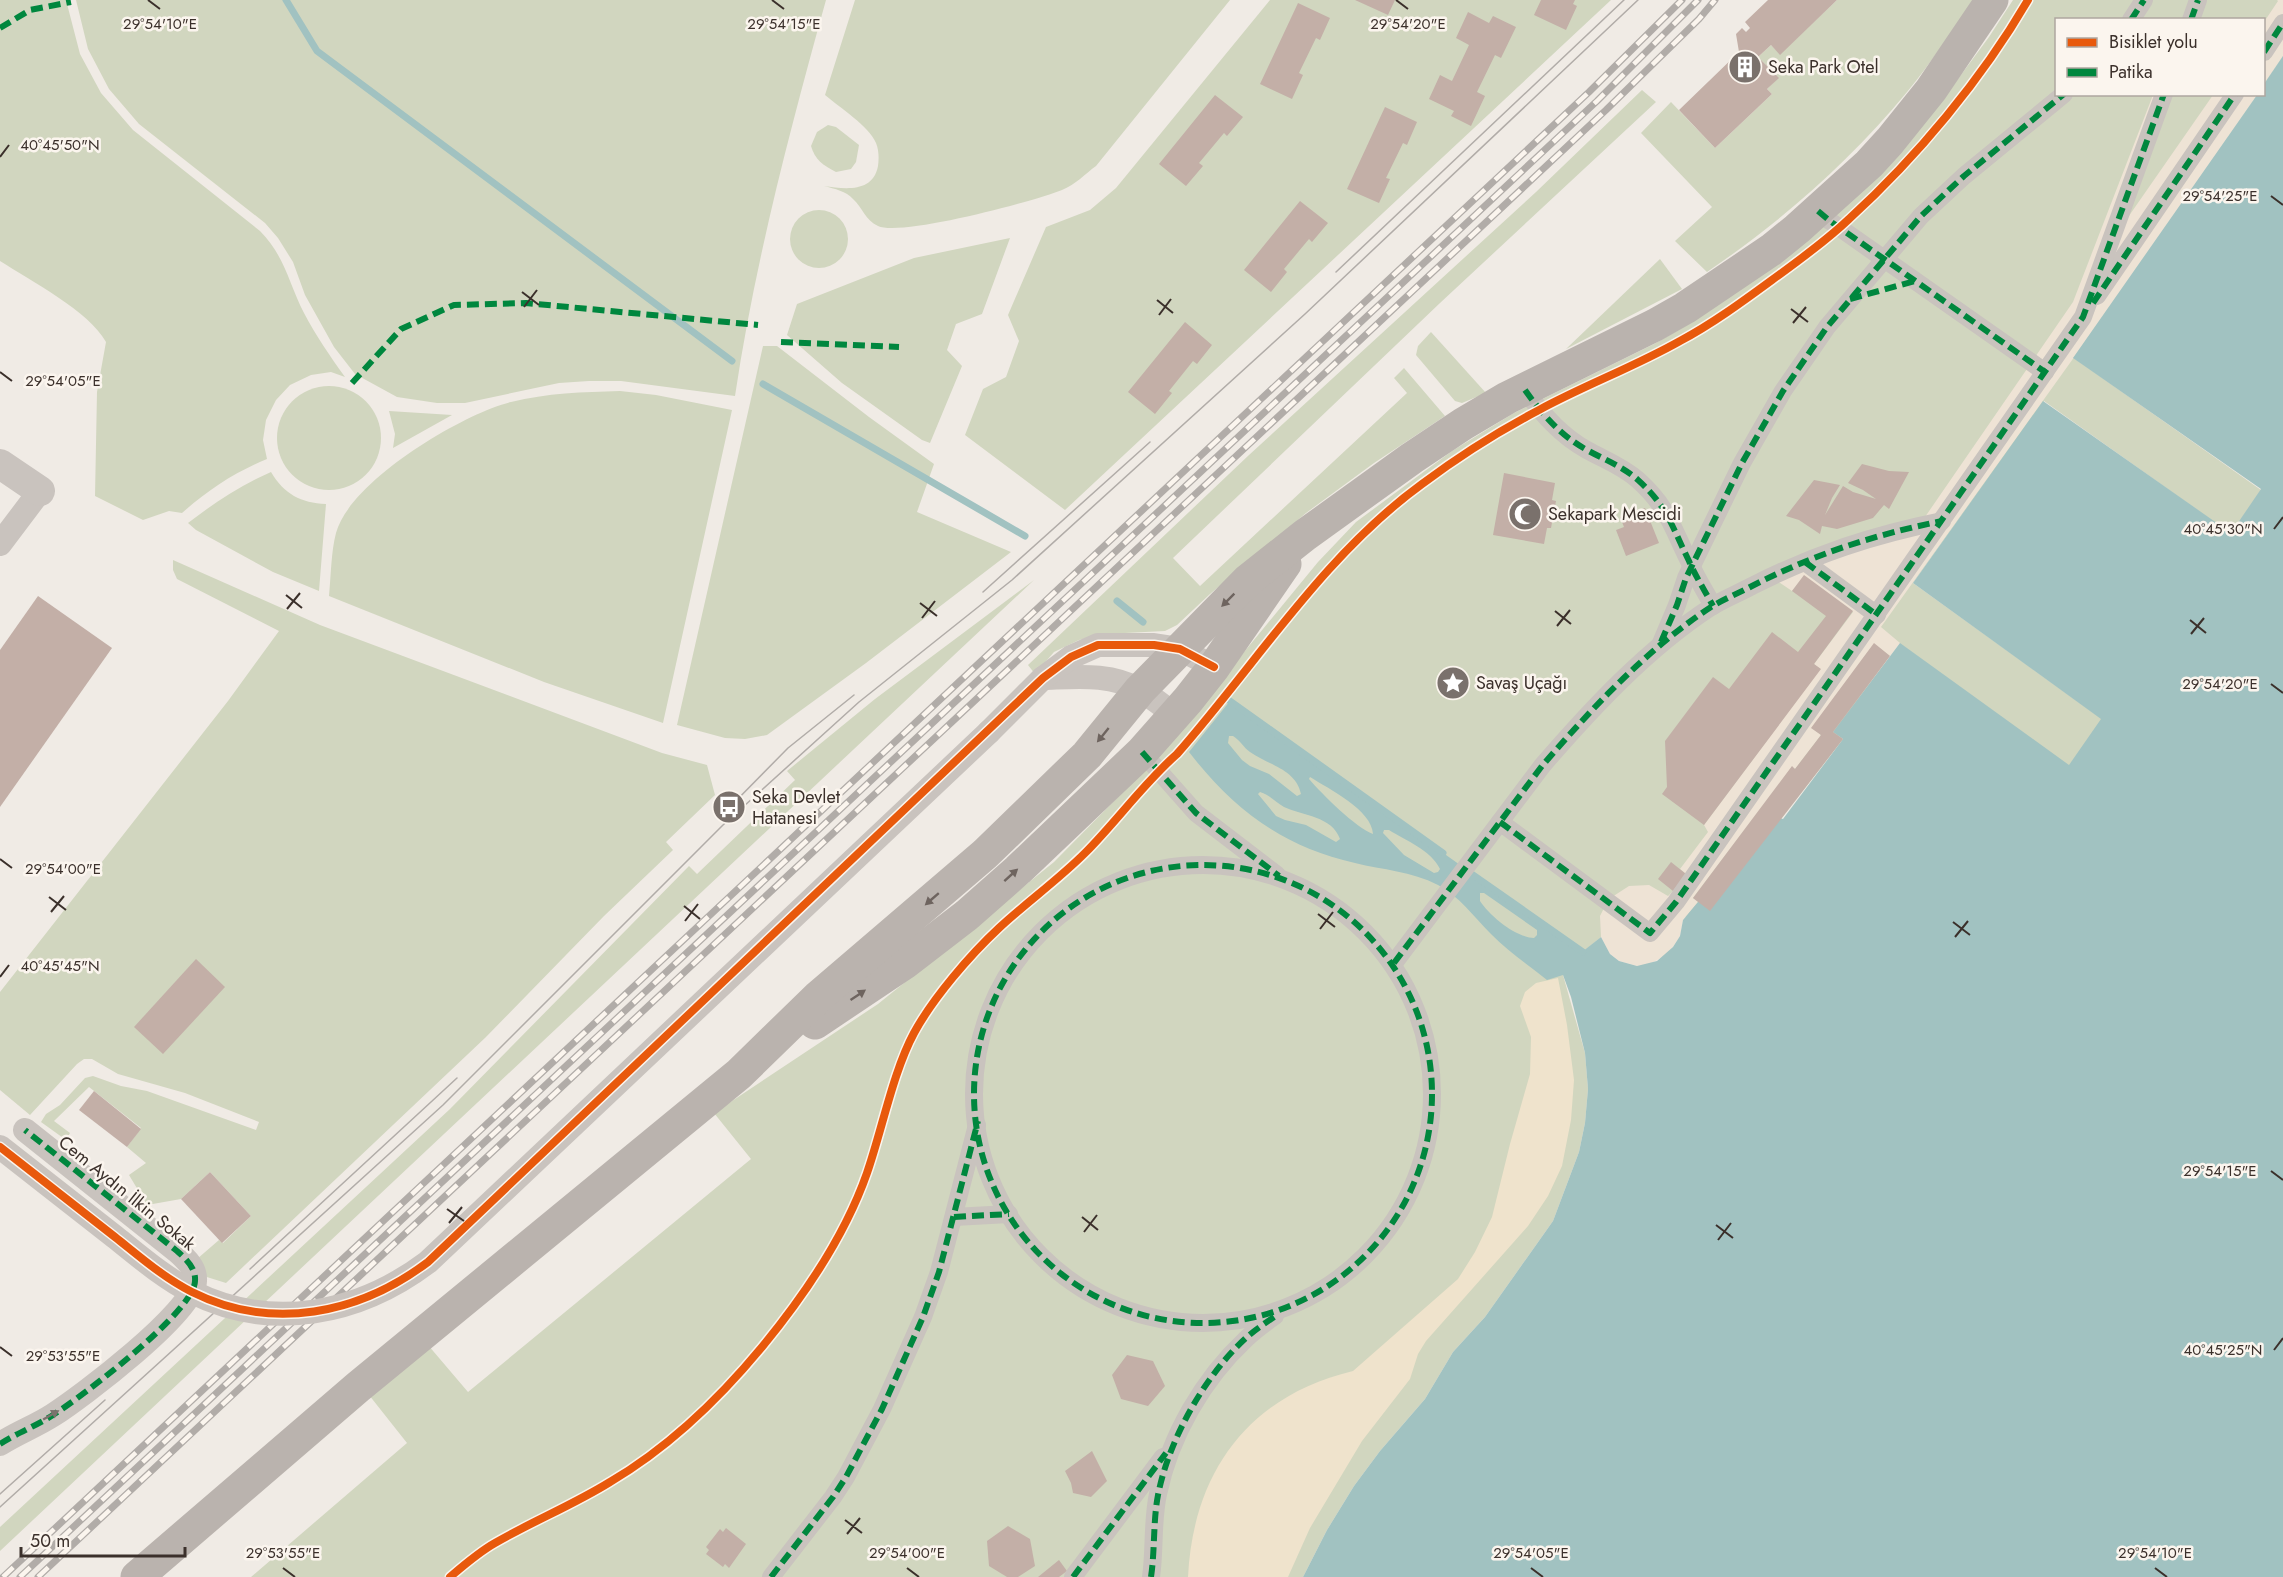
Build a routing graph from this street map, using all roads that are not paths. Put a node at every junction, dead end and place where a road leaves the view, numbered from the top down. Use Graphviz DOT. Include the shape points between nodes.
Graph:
graph roads {
  1 [pos="1992,0"];
  2 [pos="2144,0"];
  3 [pos="2198,0"];
  4 [pos="2132,18"];
  5 [pos="2192,18"];
  6 [pos="2283,23"];
  7 [pos="2265,50"];
  8 [pos="2062,96"];
  9 [pos="2162,96"];
  10 [pos="2234,96"];
  11 [pos="1818,211"];
  12 [pos="1883,258"];
  13 [pos="2083,317"];
  14 [pos="2045,372"];
  15 [pos="1526,390"];
  16 [pos="0,464"];
  17 [pos="39,491"];
  18 [pos="1942,522"];
  19 [pos="1305,535"];
  20 [pos="0,544"];
  21 [pos="1805,562"];
  22 [pos="1691,566"];
  23 [pos="1713,606"];
  24 [pos="1877,615"];
  25 [pos="1660,644"];
  26 [pos="1180,649"];
  27 [pos="1214,667"];
  28 [pos="1043,678"];
  29 [pos="1140,690"];
  30 [pos="1175,715"];
  31 [pos="1142,752"];
  32 [pos="1500,822"];
  33 [pos="1288,883"];
  34 [pos="1394,963"];
  35 [pos="739,1074"];
  36 [pos="980,1116"];
  37 [pos="25,1130"];
  38 [pos="0,1147"];
  39 [pos="1009,1214"];
  40 [pos="954,1217"];
  41 [pos="1285,1309"];
  42 [pos="1179,1433"];
  43 [pos="0,1444"];
  44 [pos="137,1577"];
  45 [pos="771,1577"];
  46 [pos="1072,1577"];
  47 [pos="1151,1577"];
  1 -- 11 [label="main road" via="1914,112 1869,164"];
  2 -- 4 [label="street"];
  3 -- 5 [label="street"];
  6 -- 7 [label="street"];
  8 -- 12 [label="street" via="1957,182"];
  9 -- 13 [label="street"];
  10 -- 13 [label="street"];
  11 -- 12 [label="street"];
  11 -- 15 [label="main road" via="1771,250 1685,308"];
  12 -- 14 [label="street"];
  12 -- 22 [label="street" via="1827,327 1783,391"];
  13 -- 14 [label="street"];
  14 -- 18 [label="street"];
  15 -- 19 [label="main road" via="1420,452"];
  15 -- 22 [label="street" via="1556,428 1587,451 1622,466 1649,491 1668,514"];
  16 -- 17 [label="street"];
  17 -- 20 [label="street"];
  18 -- 21 [label="street" via="1886,533"];
  18 -- 24 [label="street"];
  19 -- 26 [label="main road, one-way" via="1247,581"];
  19 -- 27 [label="main road"];
  21 -- 23 [label="street"];
  21 -- 24 [label="street"];
  22 -- 23 [label="street"];
  22 -- 25 [label="street"];
  23 -- 25 [label="street"];
  24 -- 32 [label="street" via="1676,902 1650,933"];
  25 -- 32 [label="street" via="1562,743"];
  26 -- 27 [label="street"];
  26 -- 28 [label="street" via="1098,645 1071,657"];
  26 -- 29 [label="main road"];
  27 -- 30 [label="main road"];
  28 -- 29 [label="street" via="1093,676"];
  28 -- 38 [label="street, bridge" via="428,1262 384,1291 332,1309 280,1314 211,1300 170,1280"];
  29 -- 30 [label="street"];
  29 -- 35 [label="main road, one-way" via="1087,755 985,854 818,997"];
  30 -- 31 [label="main road"];
  31 -- 33 [label="street" via="1196,813"];
  35 -- 31 [label="main road, one-way" via="888,975 967,915"];
  32 -- 34 [label="street"];
  33 -- 34 [label="street" via="1344,912 1368,930"];
  33 -- 36 [label="street" via="1235,870 1151,872 1121,881 1063,908 1019,954 997,988 980,1036"];
  34 -- 41 [label="street" via="1422,1018 1434,1065 1433,1106 1421,1161 1411,1190 1375,1241 1335,1279"];
  35 -- 44 [label="main road" via="358,1388"];
  36 -- 39 [label="street" via="993,1181"];
  36 -- 40 [label="street"];
  43 -- 37 [label="street, Cem Aydın İlkin Sokak, one-way" via="90,1390 175,1315 188,1300 195,1280 194,1270 177,1251"];
  39 -- 40 [label="street"];
  39 -- 41 [label="street" via="1035,1251 1065,1281 1089,1298 1117,1310 1186,1324 1238,1322"];
  40 -- 45 [label="street" via="923,1317 864,1444 833,1497"];
  41 -- 42 [label="street" via="1236,1348 1196,1399"];
  42 -- 46 [label="street" via="1154,1472"];
  42 -- 47 [label="street" via="1158,1496"];
}
